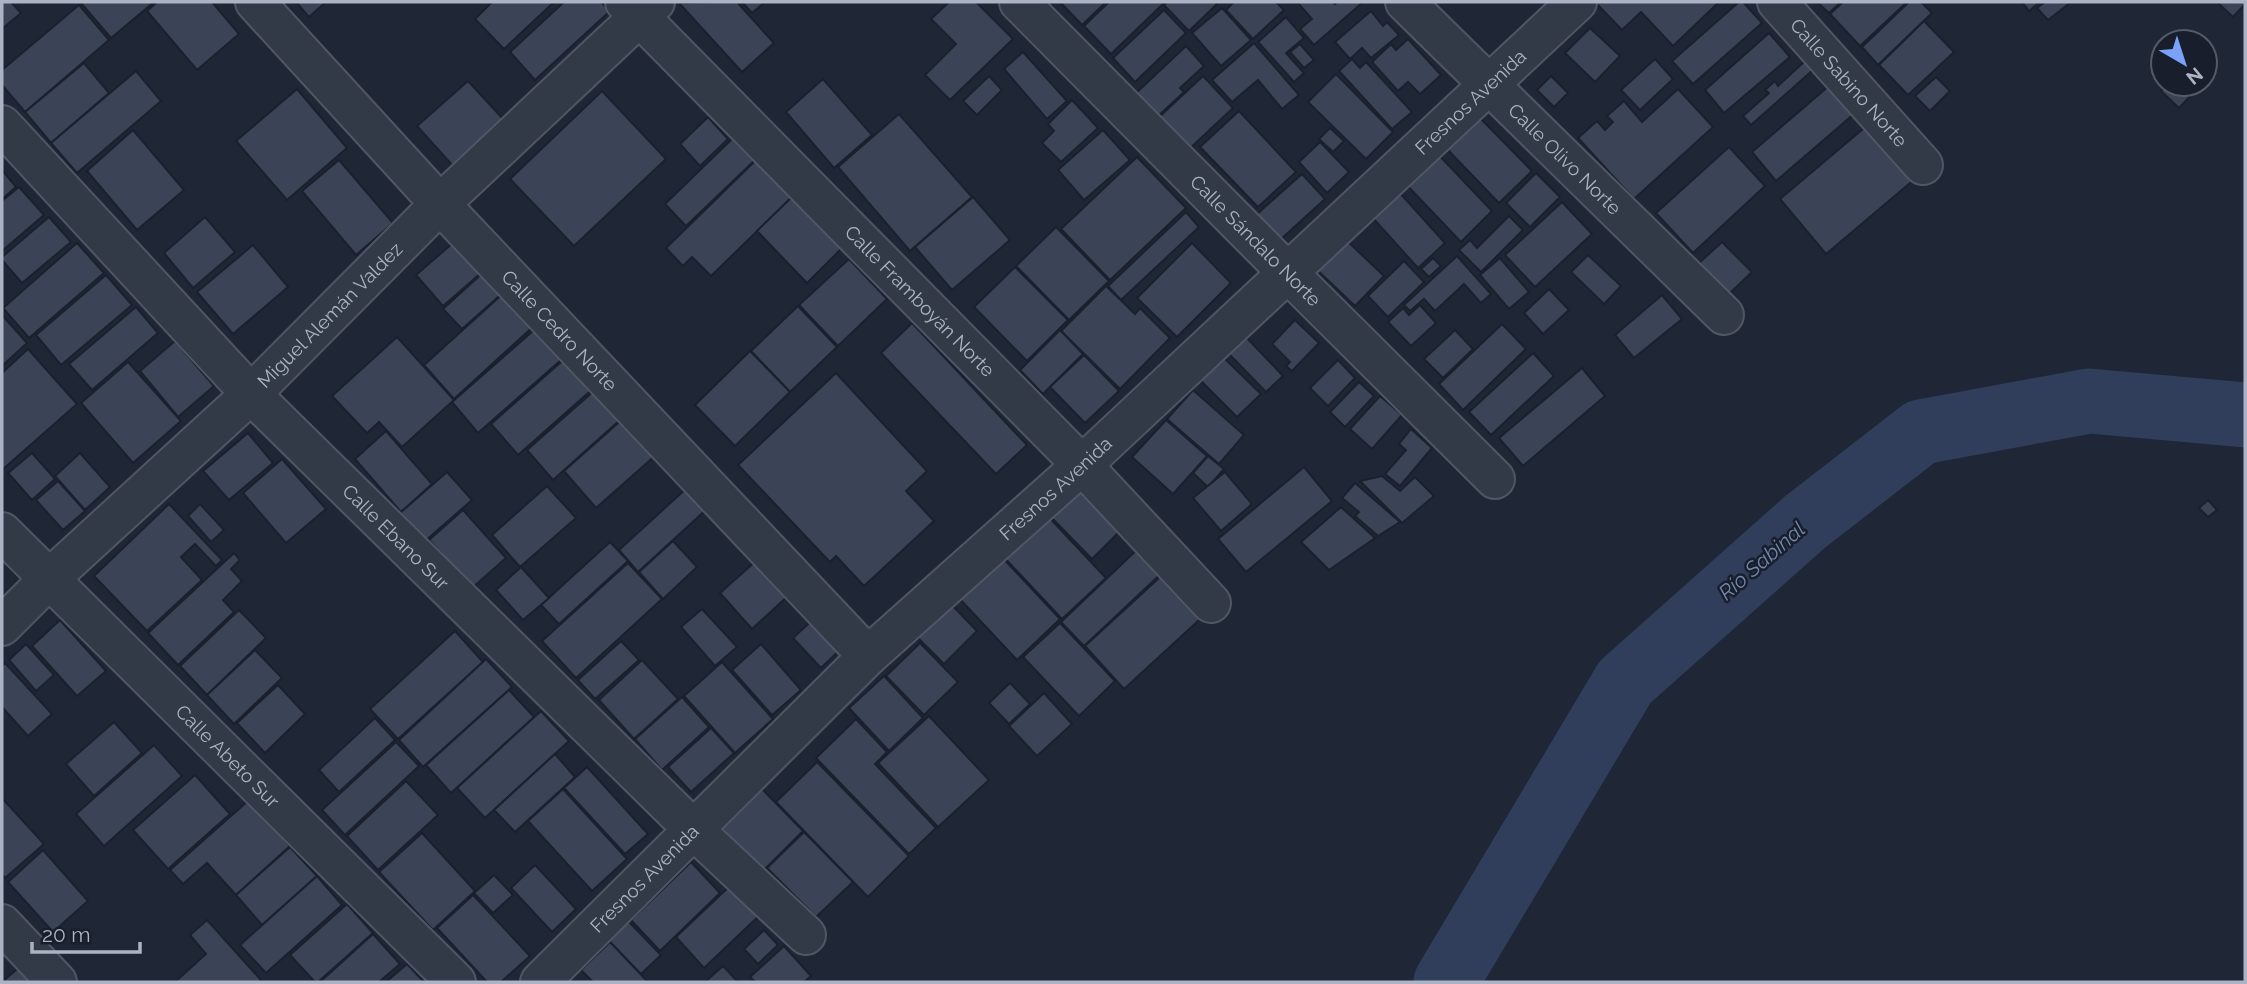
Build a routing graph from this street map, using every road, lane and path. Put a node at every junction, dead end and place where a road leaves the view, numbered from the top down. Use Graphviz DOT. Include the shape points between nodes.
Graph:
graph roads {
  1 [pos="255,2"];
  2 [pos="1019,2"];
  3 [pos="1405,2"];
  4 [pos="1577,2"];
  5 [pos="1777,2"];
  6 [pos="640,7"];
  7 [pos="1488,83"];
  8 [pos="2,125"];
  9 [pos="1923,165"];
  10 [pos="440,204"];
  11 [pos="1288,273"];
  12 [pos="1724,315"];
  13 [pos="251,394"];
  14 [pos="1082,465"];
  15 [pos="1495,478"];
  16 [pos="2,532"];
  17 [pos="48,580"];
  18 [pos="1211,603"];
  19 [pos="2,626"];
  20 [pos="868,656"];
  21 [pos="694,830"];
  22 [pos="2,924"];
  23 [pos="806,935"];
  24 [pos="57,982"];
  25 [pos="456,982"];
  26 [pos="540,982"];
  1 -- 10 [label="street, Calle Cedro Norte"];
  2 -- 11 [label="street, Calle Sándalo Norte"];
  3 -- 7 [label="street, Calle Olivo Norte"];
  4 -- 7 [label="street, Fresnos Avenida"];
  5 -- 9 [label="street, Calle Sabino Norte"];
  6 -- 10 [label="street, Miguel Alemán Valdez"];
  6 -- 14 [label="street, Calle Framboyán Norte"];
  7 -- 11 [label="street, Fresnos Avenida"];
  7 -- 12 [label="street, Calle Olivo Norte"];
  8 -- 13 [label="street, Calle Ebano Sur"];
  10 -- 13 [label="street, Miguel Alemán Valdez"];
  10 -- 20 [label="street, Calle Cedro Norte"];
  11 -- 14 [label="street, Fresnos Avenida"];
  11 -- 15 [label="street, Calle Sándalo Norte"];
  13 -- 17 [label="street, Miguel Alemán Valdez"];
  13 -- 21 [label="street, Calle Ebano Sur"];
  14 -- 18 [label="street, Calle Framboyán Norte"];
  14 -- 20 [label="street, Fresnos Avenida"];
  16 -- 17 [label="street, Calle Abeto Sur"];
  17 -- 19 [label="street, Miguel Alemán Valdez"];
  17 -- 25 [label="street, Calle Abeto Sur"];
  20 -- 21 [label="street, Fresnos Avenida"];
  21 -- 23 [label="street, Calle Ebano Sur"];
  21 -- 26 [label="street, Fresnos Avenida"];
  22 -- 24 [label="street"];
}
